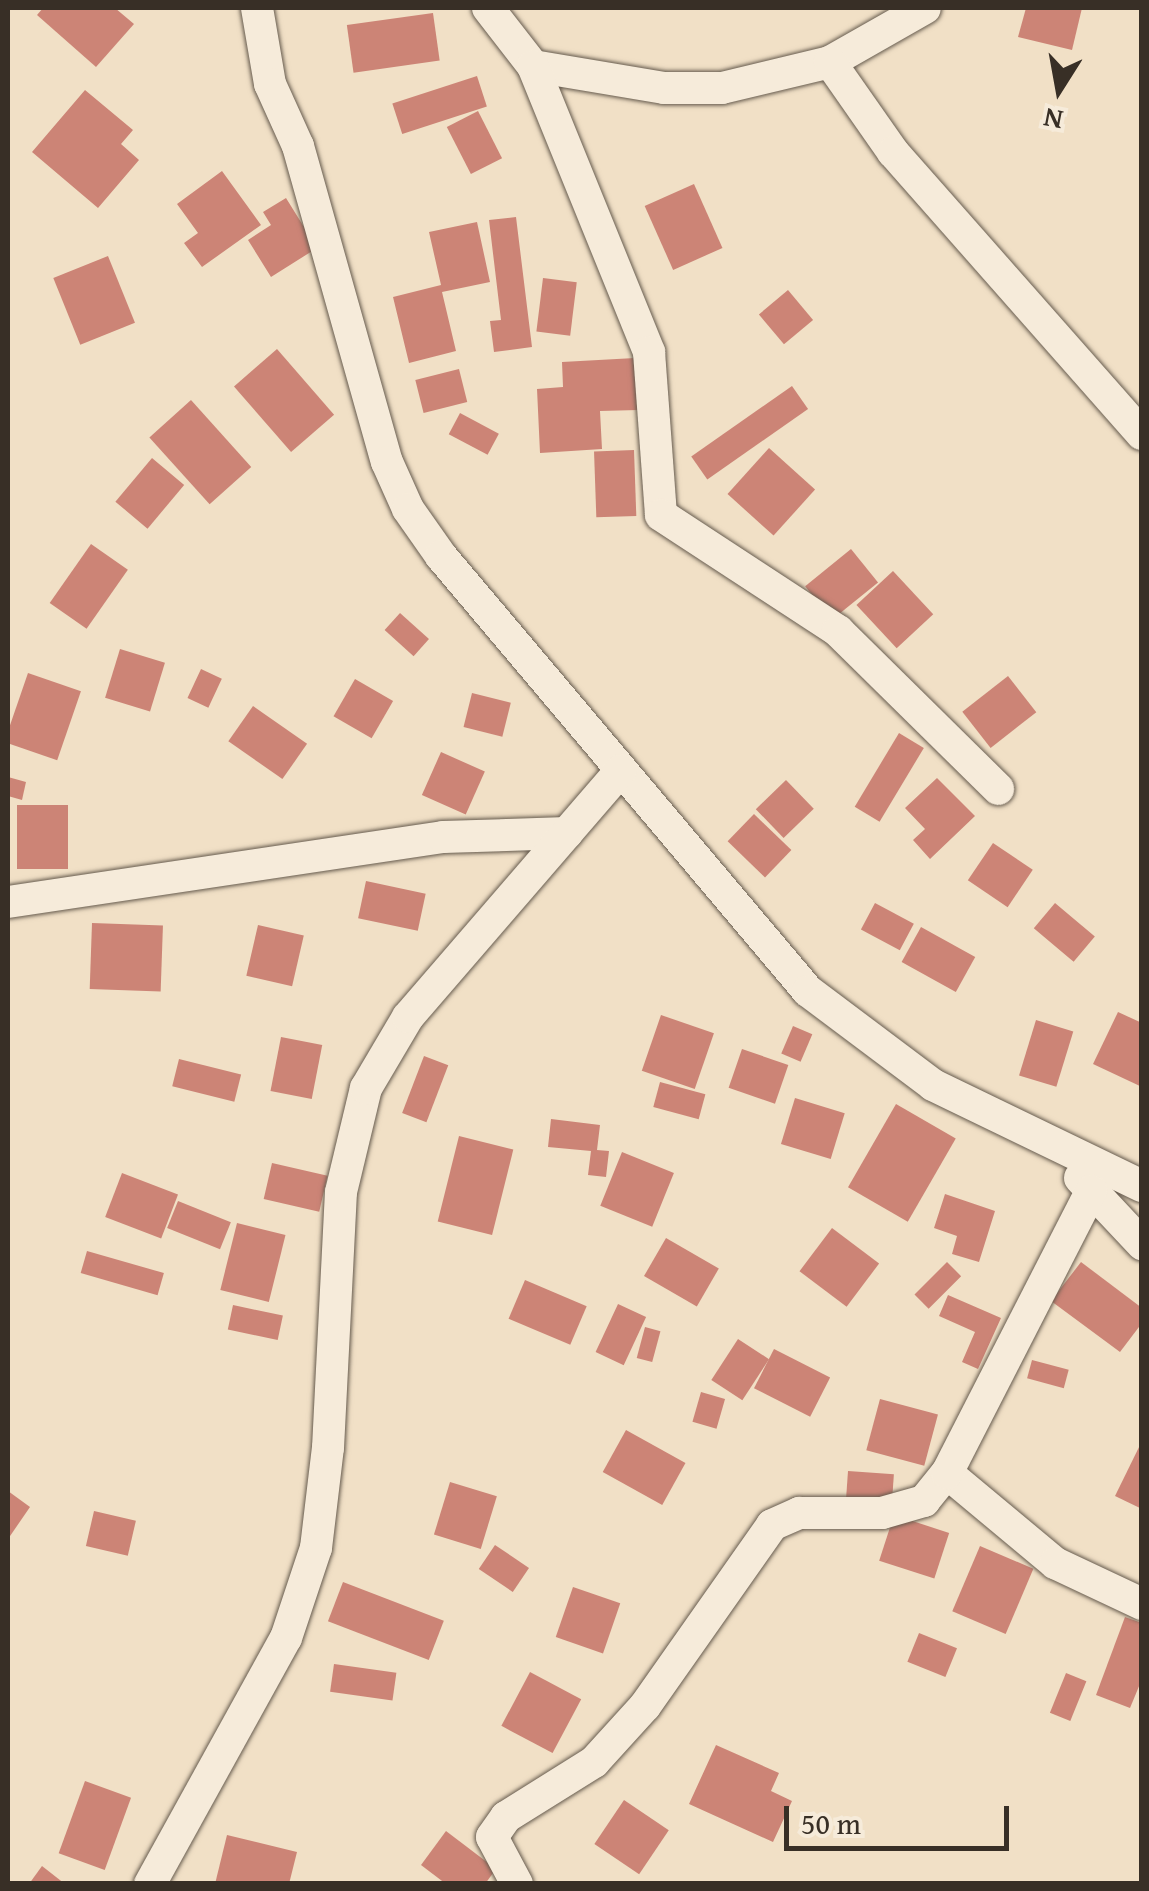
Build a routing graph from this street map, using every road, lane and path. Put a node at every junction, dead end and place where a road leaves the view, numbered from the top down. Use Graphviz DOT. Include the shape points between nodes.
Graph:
graph roads {
  1 [pos="257,8"];
  2 [pos="488,8"];
  3 [pos="925,8"];
  4 [pos="830,62"];
  5 [pos="533,66"];
  6 [pos="1142,434"];
  7 [pos="622,770"];
  8 [pos="998,790"];
  9 [pos="568,833"];
  10 [pos="8,902"];
  11 [pos="1043,1138"];
  12 [pos="1142,1186"];
  13 [pos="1092,1191"];
  14 [pos="1142,1244"];
  15 [pos="948,1474"];
  16 [pos="1142,1604"];
  17 [pos="150,1884"];
  18 [pos="517,1884"];
  1 -- 7 [label="street" via="270,84 298,146 387,462 408,510"];
  2 -- 5 [label="street"];
  3 -- 4 [label="street"];
  4 -- 5 [label="street" via="722,88 628,86"];
  4 -- 6 [label="street" via="893,152"];
  5 -- 8 [label="street" via="649,352 661,515 838,630"];
  7 -- 9 [label="street"];
  7 -- 11 [label="street" via="808,990 933,1085"];
  9 -- 10 [label="street" via="443,837"];
  9 -- 17 [label="street" via="408,1017 366,1088 341,1192 316,1548 286,1638"];
  11 -- 12 [label="street"];
  11 -- 13 [label="street"];
  13 -- 14 [label="street"];
  13 -- 15 [label="street"];
  15 -- 16 [label="street" via="1055,1562"];
  15 -- 18 [label="street" via="924,1502 882,1513 799,1513 772,1525 632,1720 573,1778 499,1827 492,1837"];
}
